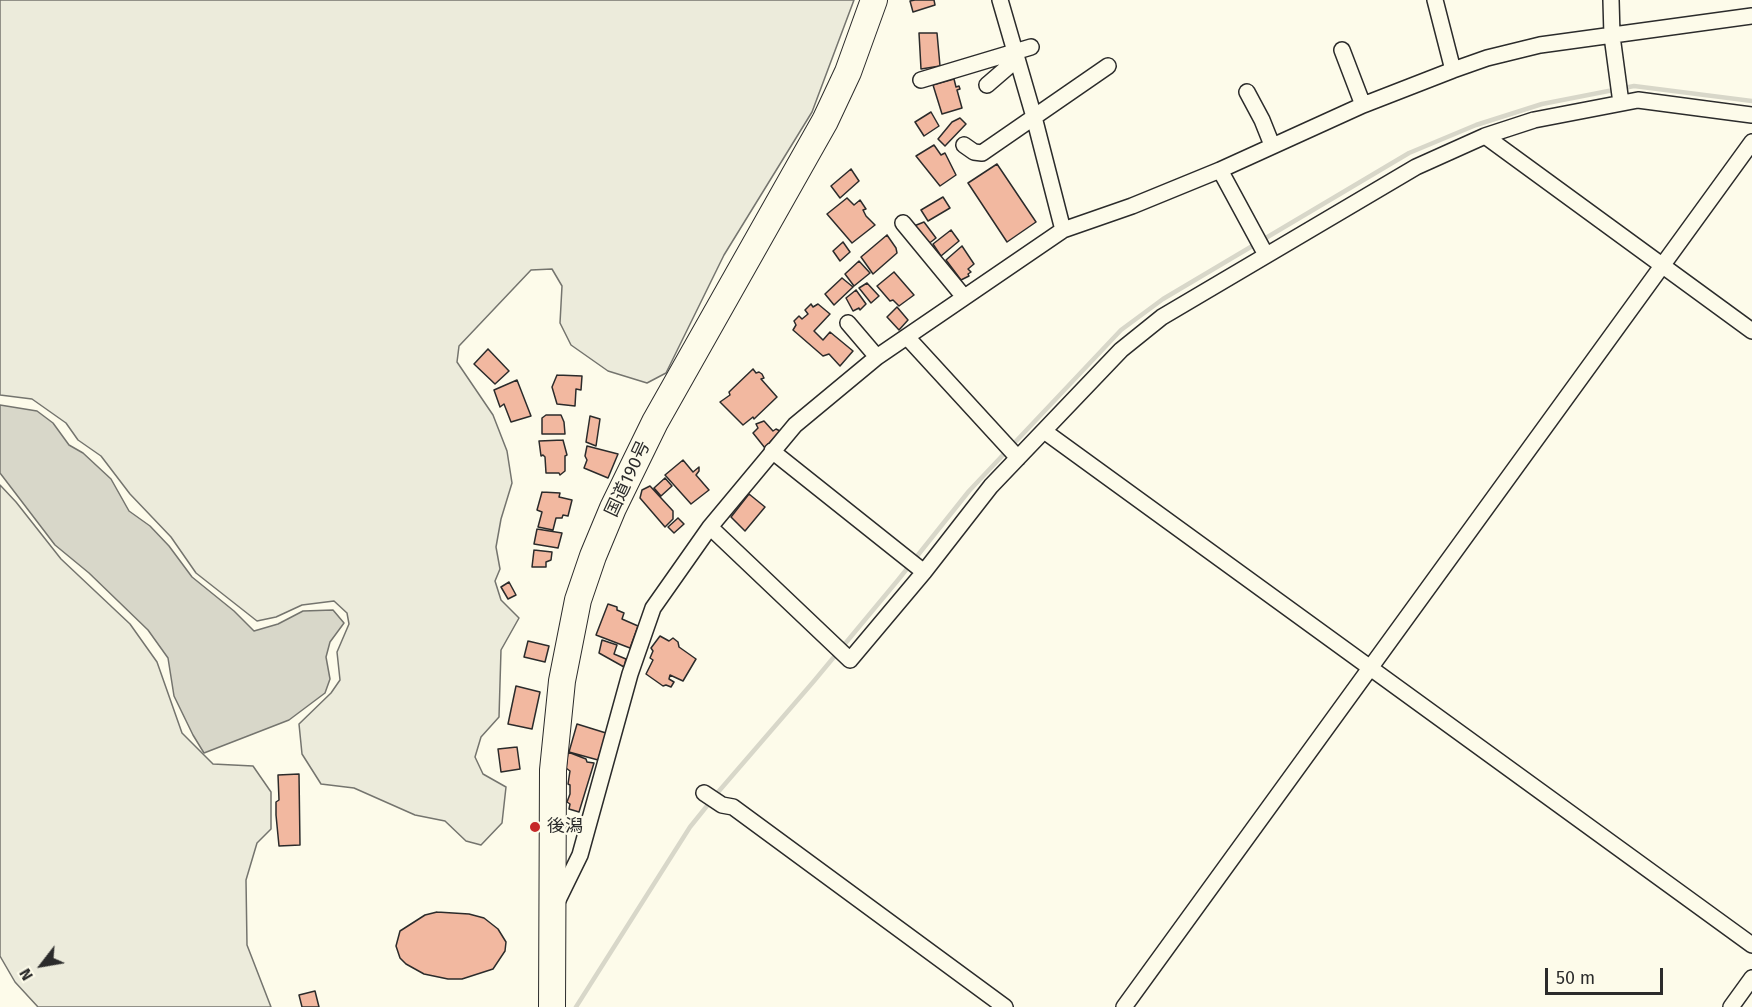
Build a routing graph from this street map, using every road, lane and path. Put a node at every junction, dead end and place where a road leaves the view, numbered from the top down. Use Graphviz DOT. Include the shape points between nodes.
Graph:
graph roads {
  1 [pos="874,0"];
  2 [pos="1000,0"];
  3 [pos="1435,0"];
  4 [pos="1611,0"];
  5 [pos="1752,16"];
  6 [pos="1612,36"];
  7 [pos="1030,47"];
  8 [pos="1342,50"];
  9 [pos="1015,56"];
  10 [pos="1108,66"];
  11 [pos="1453,70"];
  12 [pos="921,80"];
  13 [pos="987,85"];
  14 [pos="1247,92"];
  15 [pos="1621,103"];
  16 [pos="1363,105"];
  17 [pos="1752,116"];
  18 [pos="1034,117"];
  19 [pos="1485,136"];
  20 [pos="1752,142"];
  21 [pos="964,145"];
  22 [pos="1272,145"];
  23 [pos="1220,170"];
  24 [pos="903,223"];
  25 [pos="1063,230"];
  26 [pos="1266,255"];
  27 [pos="1662,266"];
  28 [pos="964,297"];
  29 [pos="848,323"];
  30 [pos="1752,331"];
  31 [pos="907,337"];
  32 [pos="877,357"];
  33 [pos="1044,431"];
  34 [pos="772,451"];
  35 [pos="1018,458"];
  36 [pos="710,527"];
  37 [pos="924,572"];
  38 [pos="1371,668"];
  39 [pos="704,793"];
  40 [pos="553,910"];
  41 [pos="1752,945"];
  42 [pos="1752,978"];
  43 [pos="552,1007"];
  44 [pos="1005,1007"];
  45 [pos="1124,1007"];
  46 [pos="1731,1007"];
  1 -- 40 [label="highway, 国道190号" via="825,121 655,422 593,556 569,638 556,722"];
  2 -- 9 [label="street"];
  3 -- 11 [label="street"];
  4 -- 6 [label="street"];
  5 -- 6 [label="street"];
  6 -- 11 [label="street" via="1540,45"];
  6 -- 15 [label="street"];
  7 -- 9 [label="street"];
  8 -- 16 [label="street"];
  9 -- 12 [label="street"];
  9 -- 13 [label="street"];
  9 -- 18 [label="street"];
  10 -- 18 [label="street"];
  11 -- 16 [label="street"];
  14 -- 22 [label="street"];
  15 -- 17 [label="street" via="1638,100"];
  15 -- 19 [label="street" via="1534,120"];
  16 -- 22 [label="street"];
  18 -- 21 [label="street" via="982,153"];
  18 -- 25 [label="street"];
  19 -- 26 [label="street" via="1416,167"];
  19 -- 27 [label="street"];
  20 -- 27 [label="street"];
  22 -- 23 [label="street"];
  23 -- 25 [label="street"];
  23 -- 26 [label="street"];
  24 -- 28 [label="street"];
  25 -- 28 [label="street"];
  26 -- 33 [label="street" via="1162,317 1120,350"];
  27 -- 30 [label="street"];
  27 -- 38 [label="street"];
  28 -- 31 [label="street"];
  29 -- 32 [label="street"];
  31 -- 32 [label="street"];
  31 -- 35 [label="street"];
  32 -- 34 [label="street" via="795,425"];
  33 -- 35 [label="street"];
  33 -- 38 [label="street"];
  34 -- 36 [label="street"];
  34 -- 37 [label="street"];
  35 -- 37 [label="street"];
  36 -- 37 [label="street" via="850,660"];
  36 -- 40 [label="street" via="652,608 580,855"];
  38 -- 41 [label="street"];
  38 -- 45 [label="street"];
  39 -- 44 [label="street" via="733,807"];
  40 -- 43 [label="highway, 国道190号"];
  42 -- 46 [label="street"];
}
